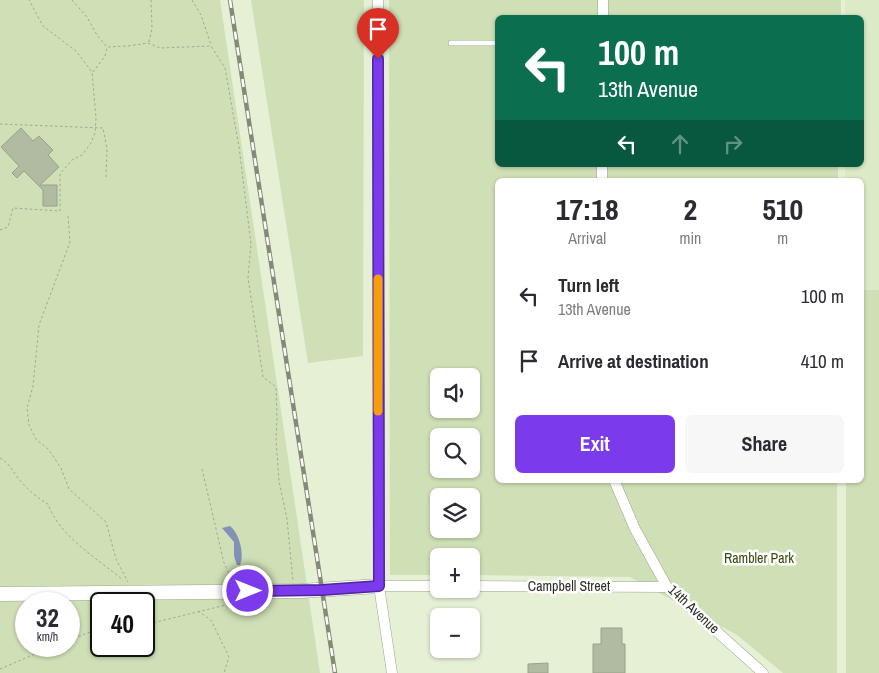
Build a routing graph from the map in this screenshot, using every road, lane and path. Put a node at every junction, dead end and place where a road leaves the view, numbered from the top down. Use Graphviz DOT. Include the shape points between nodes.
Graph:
graph roads {
  1 [pos="29,0"];
  2 [pos="72,0"];
  3 [pos="150,0"];
  4 [pos="192,0"];
  5 [pos="378,0"];
  6 [pos="603,0"];
  7 [pos="603,15"];
  8 [pos="148,43"];
  9 [pos="451,43"];
  10 [pos="495,43"];
  11 [pos="211,46"];
  12 [pos="107,47"];
  13 [pos="92,72"];
  14 [pos="0,124"];
  15 [pos="95,126"];
  16 [pos="106,178"];
  17 [pos="68,216"];
  18 [pos="0,230"];
  19 [pos="0,458"];
  20 [pos="202,469"];
  21 [pos="615,483"];
  22 [pos="235,586"];
  23 [pos="379,586"];
  24 [pos="430,586"];
  25 [pos="480,586"];
  26 [pos="294,587"];
  27 [pos="667,587"];
  28 [pos="0,594"];
  29 [pos="237,603"];
  30 [pos="198,611"];
  31 [pos="155,622"];
  32 [pos="28,657"];
  33 [pos="0,669"];
  34 [pos="224,673"];
  35 [pos="392,673"];
  36 [pos="763,673"];
  1 -- 13 [label="path" via="43,26 76,51"];
  2 -- 12 [label="path"];
  3 -- 8 [label="path" via="152,28"];
  4 -- 11 [label="path" via="201,15"];
  5 -- 23 [label="street"];
  6 -- 7 [label="street"];
  8 -- 11 [label="path" via="160,48"];
  8 -- 12 [label="path"];
  9 -- 10 [label="lane"];
  11 -- 26 [label="path" via="225,68 240,147 250,244 248,278 263,377 276,387 279,480 291,543"];
  12 -- 13 [label="path" via="99,66"];
  13 -- 15 [label="path"];
  14 -- 15 [label="path" via="70,128"];
  15 -- 16 [label="path" via="102,128 107,149"];
  15 -- 18 [label="path" via="91,144 60,174 60,211 13,208 8,228"];
  17 -- 19 [label="path" via="70,242 39,325 33,386 27,408 29,425 36,440 49,450 61,468 69,490 106,522 116,558 131,587 69,535 48,504"];
  20 -- 22 [label="path" via="224,563"];
  21 -- 27 [label="street, 14th Avenue" via="635,529"];
  23 -- 24 [label="street"];
  23 -- 28 [label="street" via="301,591"];
  23 -- 35 [label="street"];
  25 -- 27 [label="street, Campbell Street"];
  27 -- 36 [label="street, 14th Avenue"];
  29 -- 30 [label="path"];
  30 -- 31 [label="path"];
  30 -- 34 [label="path" via="210,620 229,657"];
  32 -- 33 [label="path"];
}
